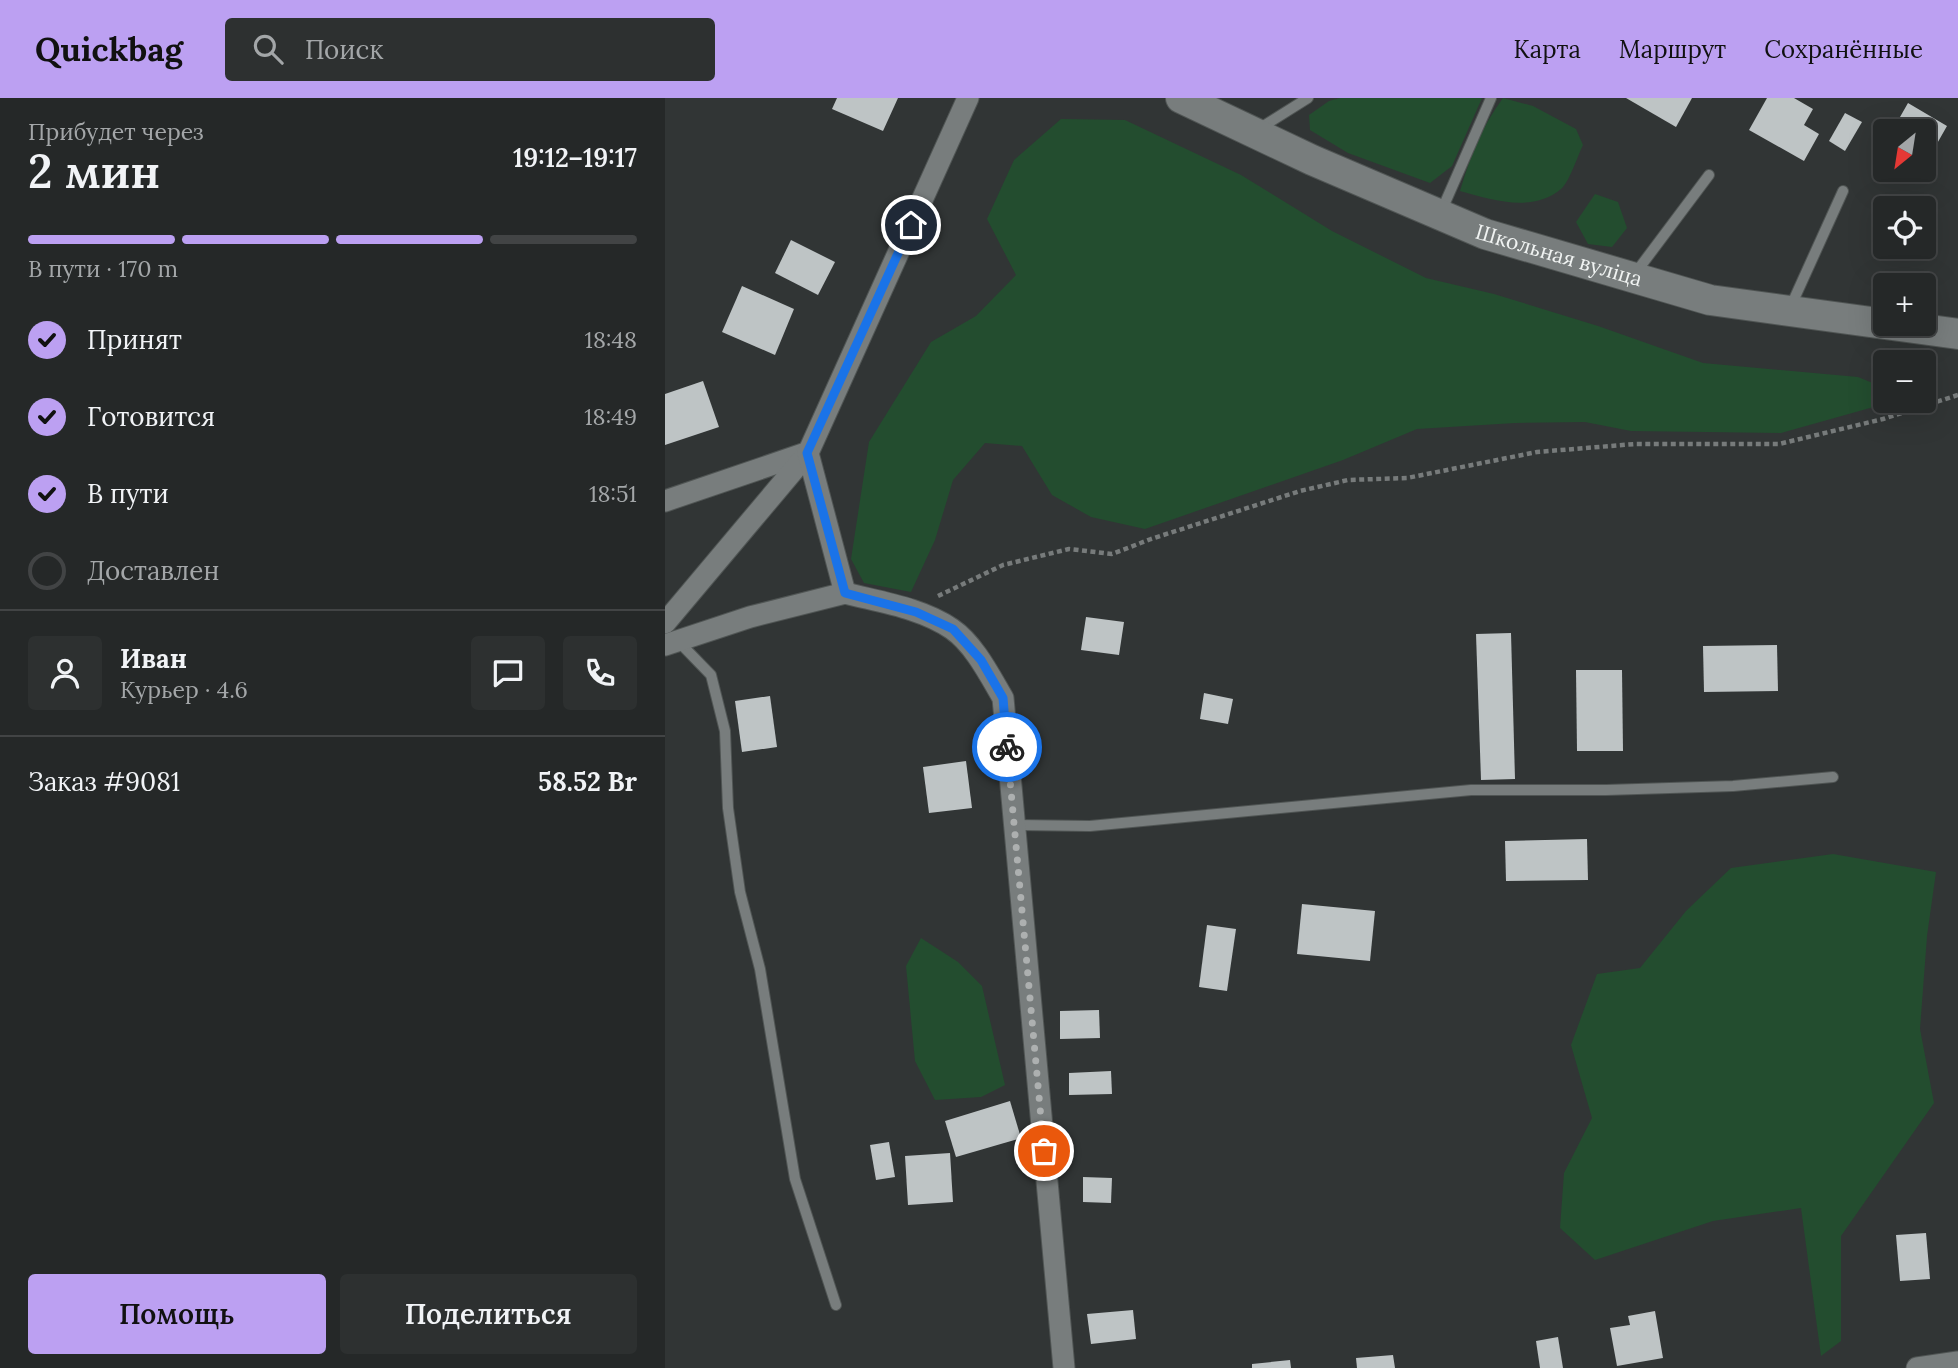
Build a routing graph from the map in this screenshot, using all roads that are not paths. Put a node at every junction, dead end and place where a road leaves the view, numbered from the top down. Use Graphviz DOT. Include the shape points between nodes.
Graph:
graph roads {
  1 [pos="968,98"];
  2 [pos="1181,98"];
  3 [pos="1308,98"];
  4 [pos="1491,98"];
  5 [pos="1255,132"];
  6 [pos="1709,175"];
  7 [pos="1843,191"];
  8 [pos="1440,215"];
  9 [pos="1633,277"];
  10 [pos="1789,311"];
  11 [pos="1958,334"];
  12 [pos="807,453"];
  13 [pos="665,501"];
  14 [pos="845,593"];
  15 [pos="665,623"];
  16 [pos="671,643"];
  17 [pos="1833,777"];
  18 [pos="1014,825"];
  19 [pos="836,1305"];
  20 [pos="1958,1362"];
  21 [pos="1064,1368"];
  22 [pos="1917,1368"];
  1 -- 12 [label="street"];
  2 -- 5 [label="street, Школьная вуліца"];
  3 -- 5 [label="lane"];
  4 -- 8 [label="lane"];
  5 -- 8 [label="street, Школьная вуліца"];
  6 -- 9 [label="lane"];
  7 -- 10 [label="lane"];
  8 -- 9 [label="street, Школьная вуліца" via="1485,234"];
  9 -- 10 [label="street, Школьная вуліца" via="1710,300"];
  10 -- 11 [label="street, Школьная вуліца"];
  12 -- 13 [label="street"];
  12 -- 14 [label="street"];
  12 -- 15 [label="street"];
  14 -- 16 [label="street"];
  14 -- 18 [label="street" via="916,612 953,629 981,660 1003,698"];
  16 -- 19 [label="lane" via="711,675 725,730 728,808 740,892 761,969 795,1179"];
  17 -- 18 [label="lane" via="1720,786 1471,790 1090,825"];
  18 -- 21 [label="street"];
  20 -- 22 [label="street"];
}
